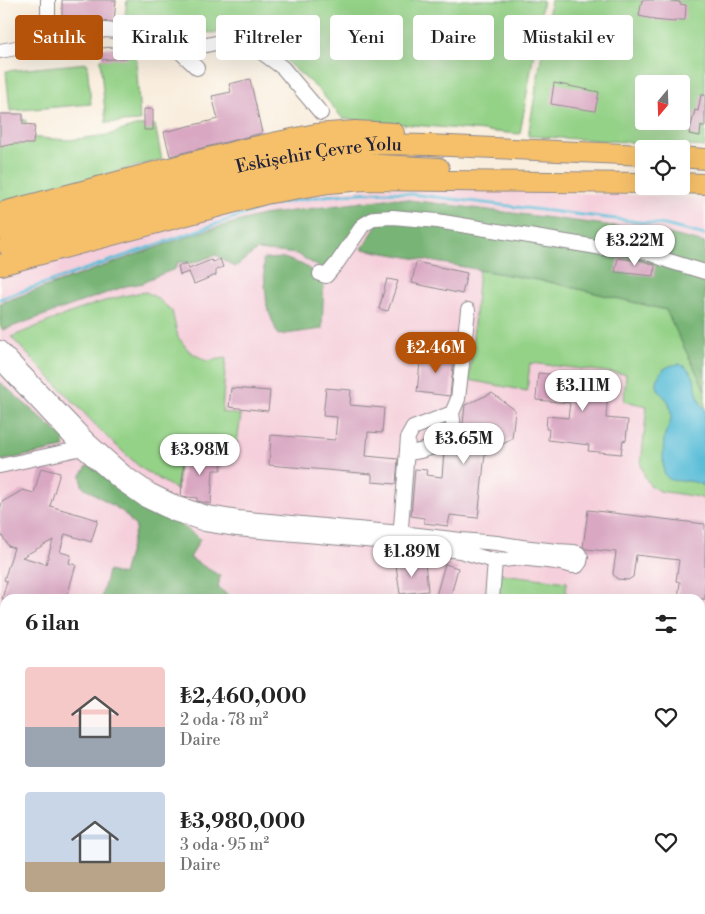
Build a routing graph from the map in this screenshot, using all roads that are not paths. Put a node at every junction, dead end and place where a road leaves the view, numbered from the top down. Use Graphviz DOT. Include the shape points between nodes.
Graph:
graph roads {
  1 [pos="48,0"];
  2 [pos="48,15"];
  3 [pos="206,45"];
  4 [pos="15,48"];
  5 [pos="0,51"];
  6 [pos="189,60"];
  7 [pos="197,68"];
  8 [pos="321,113"];
  9 [pos="635,155"];
  10 [pos="690,158"];
  11 [pos="705,159"];
  12 [pos="635,182"];
  13 [pos="690,183"];
  14 [pos="705,184"];
  15 [pos="4,246"];
  16 [pos="705,272"];
  17 [pos="320,274"];
  18 [pos="468,310"];
  19 [pos="0,348"];
  20 [pos="0,362"];
  21 [pos="452,413"];
  22 [pos="88,447"];
  23 [pos="407,453"];
  24 [pos="0,466"];
  25 [pos="400,538"];
  26 [pos="489,542"];
  27 [pos="506,544"];
  28 [pos="495,560"];
  29 [pos="492,594"];
  1 -- 2 [label="street"];
  3 -- 8 [label="street" via="229,40 253,46 283,68"];
  4 -- 5 [label="street"];
  6 -- 7 [label="street"];
  9 -- 15 [label="highway" via="545,150 355,131 316,134 241,150"];
  10 -- 11 [label="highway"];
  12 -- 15 [label="highway" via="364,180 329,183"];
  13 -- 14 [label="highway"];
  16 -- 17 [label="street" via="635,249 603,248 437,221 392,217 375,218 363,225 332,270 326,276"];
  18 -- 21 [label="street" via="458,399"];
  19 -- 22 [label="street"];
  20 -- 22 [label="street"];
  21 -- 23 [label="street" via="413,428 408,437"];
  21 -- 23 [label="street" via="452,434 448,439"];
  22 -- 24 [label="street"];
  22 -- 25 [label="street" via="119,482 145,500 205,524 237,529"];
  23 -- 25 [label="street"];
  25 -- 26 [label="street"];
  25 -- 28 [label="street"];
  26 -- 27 [label="street"];
  26 -- 28 [label="street"];
  27 -- 28 [label="street"];
  27 -- 28 [label="street" via="574,552 581,557 580,562 573,566 520,558"];
  28 -- 29 [label="street"];
}
